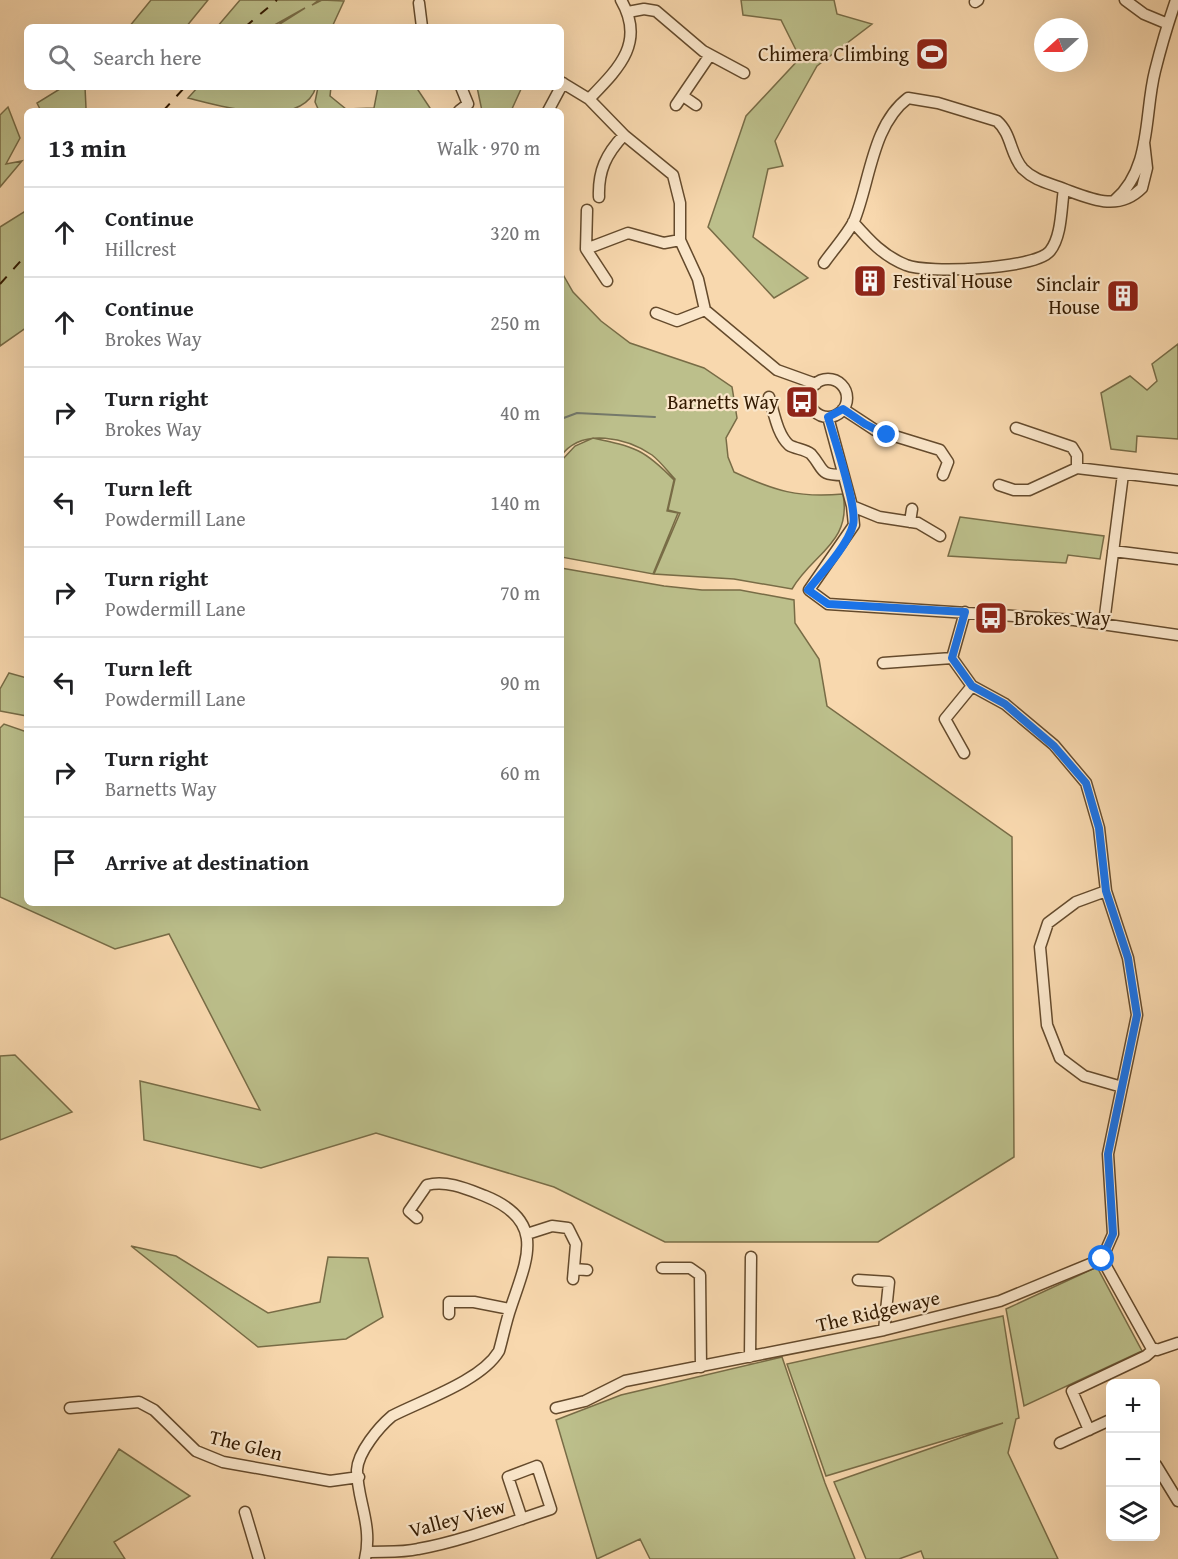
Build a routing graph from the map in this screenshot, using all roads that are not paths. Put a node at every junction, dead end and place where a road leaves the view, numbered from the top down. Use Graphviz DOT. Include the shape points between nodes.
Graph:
graph roads {
  1 [pos="621,0"];
  2 [pos="1125,0"];
  3 [pos="1176,0"];
  4 [pos="420,3"];
  5 [pos="628,12"];
  6 [pos="422,24"];
  7 [pos="1168,24"];
  8 [pos="710,55"];
  9 [pos="729,79"];
  10 [pos="564,83"];
  11 [pos="462,90"];
  12 [pos="558,90"];
  13 [pos="589,99"];
  14 [pos="696,105"];
  15 [pos="463,108"];
  16 [pos="549,108"];
  17 [pos="624,135"];
  18 [pos="1064,189"];
  19 [pos="598,197"];
  20 [pos="587,210"];
  21 [pos="853,222"];
  22 [pos="680,240"];
  23 [pos="586,249"];
  24 [pos="824,263"];
  25 [pos="607,281"];
  26 [pos="705,310"];
  27 [pos="656,313"];
  28 [pos="816,384"];
  29 [pos="768,397"];
  30 [pos="843,409"];
  31 [pos="828,417"];
  32 [pos="1016,428"];
  33 [pos="1077,468"];
  34 [pos="1123,474"];
  35 [pos="843,475"];
  36 [pos="944,475"];
  37 [pos="1178,480"];
  38 [pos="999,485"];
  39 [pos="852,506"];
  40 [pos="912,509"];
  41 [pos="910,522"];
  42 [pos="940,536"];
  43 [pos="1113,552"];
  44 [pos="1178,560"];
  45 [pos="965,612"];
  46 [pos="1104,623"];
  47 [pos="1178,635"];
  48 [pos="952,658"];
  49 [pos="883,663"];
  50 [pos="972,686"];
  51 [pos="964,753"];
  52 [pos="1106,891"];
  53 [pos="1122,1087"];
  54 [pos="417,1218"];
  55 [pos="527,1234"];
  56 [pos="752,1257"];
  57 [pos="1102,1259"];
  58 [pos="662,1268"];
  59 [pos="587,1270"];
  60 [pos="858,1280"];
  61 [pos="510,1309"];
  62 [pos="449,1314"];
  63 [pos="884,1330"];
  64 [pos="1178,1343"];
  65 [pos="1154,1349"];
  66 [pos="750,1357"];
  67 [pos="701,1367"];
  68 [pos="70,1408"];
  69 [pos="556,1408"];
  70 [pos="1106,1422"];
  71 [pos="1089,1430"];
  72 [pos="1060,1443"];
  73 [pos="1160,1473"];
  74 [pos="359,1477"];
  75 [pos="1178,1501"];
  76 [pos="245,1512"];
  77 [pos="522,1519"];
  78 [pos="366,1555"];
  79 [pos="259,1559"];
  1 -- 5 [label="street"];
  2 -- 7 [label="street"];
  3 -- 7 [label="street"];
  4 -- 6 [label="street"];
  5 -- 8 [label="street" via="656,11"];
  5 -- 13 [label="street" via="631,37 626,54 613,75"];
  7 -- 18 [label="street" via="1154,72 1142,188 1131,197 1113,202 1092,201"];
  8 -- 9 [label="street" via="739,70"];
  8 -- 14 [label="street" via="679,100"];
  10 -- 13 [label="street"];
  11 -- 15 [label="street" via="468,104"];
  12 -- 16 [label="street"];
  13 -- 17 [label="street"];
  17 -- 19 [label="street" via="606,157 598,177"];
  17 -- 22 [label="street" via="673,175 680,203"];
  18 -- 21 [label="street" via="1050,252 1026,264 908,267 878,251"];
  18 -- 21 [label="street" via="1036,180 1023,168 1014,156 1004,127 997,121 938,102 908,98 884,130"];
  20 -- 23 [label="street"];
  21 -- 24 [label="street"];
  22 -- 23 [label="street" via="664,243 628,233"];
  22 -- 26 [label="street" via="698,279"];
  23 -- 25 [label="street"];
  26 -- 27 [label="street" via="677,321"];
  26 -- 28 [label="street" via="777,369"];
  28 -- 30 [label="street" via="827,380 838,383 845,393"];
  28 -- 31 [label="street" via="810,393 810,405 817,414"];
  29 -- 35 [label="street" via="782,436 791,446 810,453 828,475"];
  30 -- 31 [label="street"];
  30 -- 36 [label="street" via="875,430 951,457"];
  31 -- 35 [label="street"];
  32 -- 33 [label="street" via="1072,447 1077,455"];
  33 -- 34 [label="street"];
  33 -- 38 [label="street" via="1029,490"];
  34 -- 37 [label="street"];
  34 -- 43 [label="street"];
  35 -- 39 [label="street"];
  39 -- 41 [label="street" via="879,517"];
  39 -- 45 [label="street" via="854,525 808,590 828,604"];
  40 -- 41 [label="street"];
  41 -- 42 [label="street"];
  43 -- 44 [label="street"];
  43 -- 46 [label="street"];
  45 -- 46 [label="street"];
  45 -- 48 [label="street"];
  46 -- 47 [label="street"];
  48 -- 49 [label="street"];
  48 -- 50 [label="street"];
  50 -- 51 [label="street" via="945,719"];
  50 -- 52 [label="street" via="1005,704 1054,746 1086,783 1099,828"];
  52 -- 53 [label="street" via="1128,958 1137,1015"];
  52 -- 53 [label="street" via="1076,902 1048,923 1040,947 1047,1025 1060,1058 1084,1076"];
  53 -- 57 [label="street" via="1108,1154 1113,1234"];
  54 -- 55 [label="street" via="409,1211 428,1185 438,1182 500,1202"];
  55 -- 59 [label="street" via="552,1226 568,1228 576,1244 573,1274"];
  55 -- 61 [label="street" via="528,1260"];
  56 -- 66 [label="street"];
  57 -- 63 [label="street, The Ridgewaye" via="1000,1301"];
  57 -- 65 [label="street"];
  58 -- 67 [label="street" via="690,1268 700,1275"];
  60 -- 63 [label="street" via="889,1282"];
  61 -- 62 [label="street" via="449,1302"];
  61 -- 74 [label="street" via="499,1352 486,1368 392,1416 364,1453 357,1469"];
  63 -- 66 [label="street, The Ridgewaye"];
  64 -- 65 [label="street"];
  65 -- 71 [label="street" via="1072,1391"];
  66 -- 67 [label="street, The Ridgewaye"];
  67 -- 69 [label="street, The Ridgewaye" via="626,1382 585,1401"];
  68 -- 74 [label="street, The Glen" via="139,1402 154,1410 196,1451 223,1462 330,1481"];
  70 -- 71 [label="street"];
  71 -- 72 [label="street"];
  73 -- 75 [label="street"];
  74 -- 78 [label="street" via="367,1519"];
  76 -- 79 [label="street"];
  77 -- 77 [label="street, Valley View" via="551,1509 537,1466 508,1477"];
  77 -- 78 [label="street, Valley View" via="417,1550"];
}
